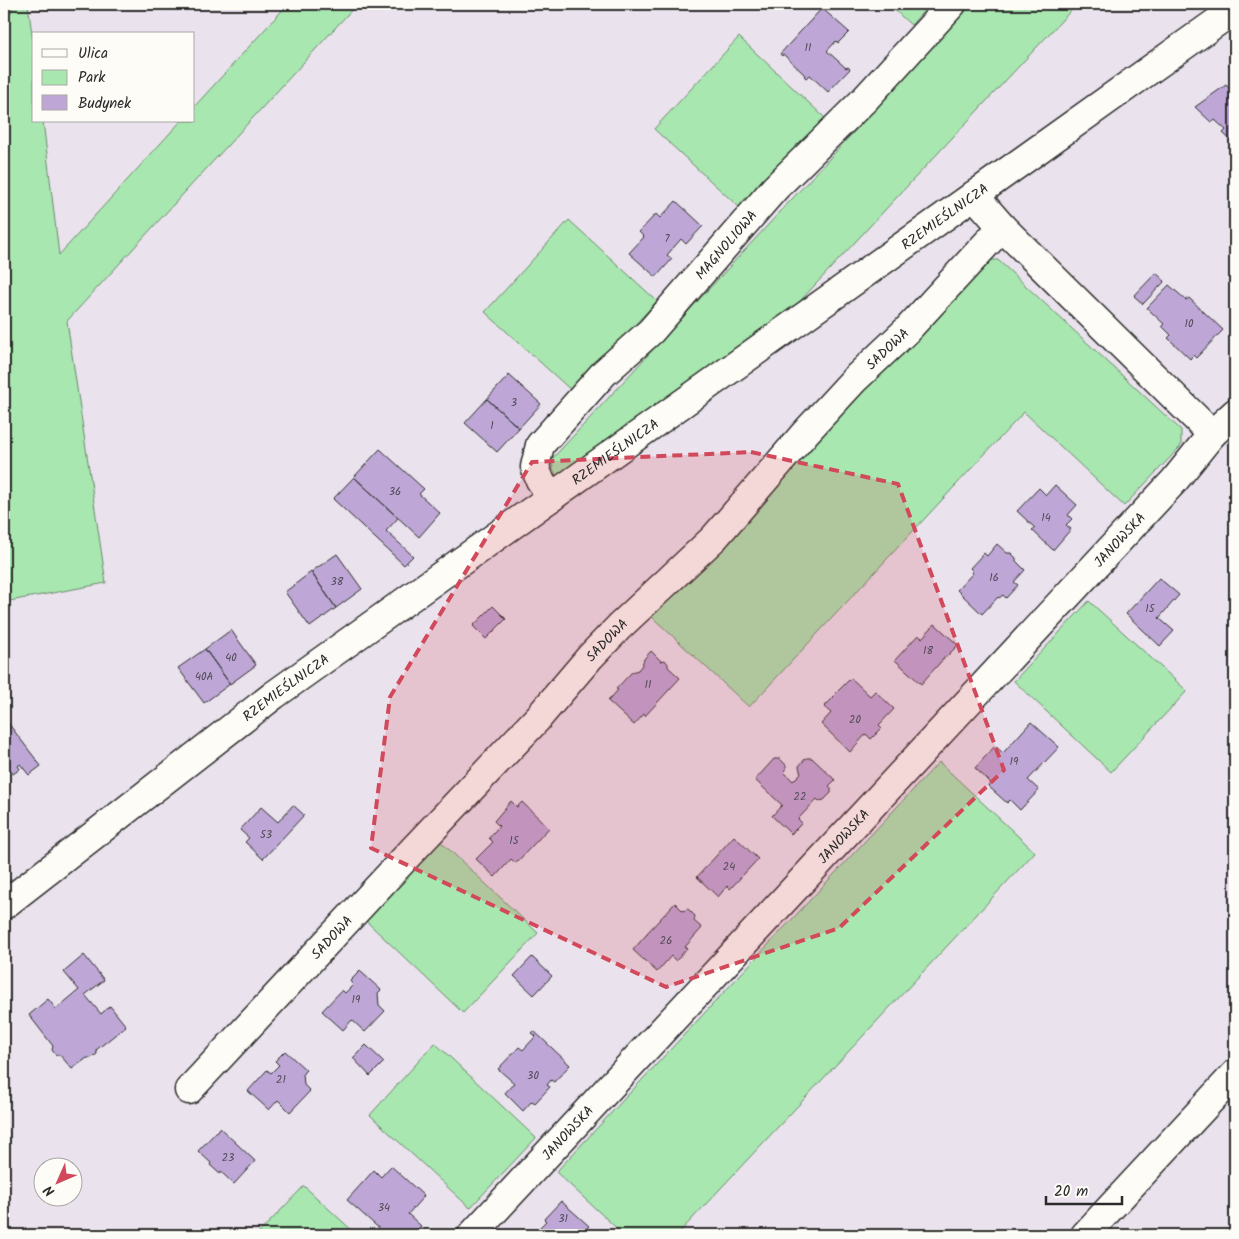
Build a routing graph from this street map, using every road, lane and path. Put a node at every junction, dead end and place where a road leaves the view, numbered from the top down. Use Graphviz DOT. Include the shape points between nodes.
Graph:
graph roads {
  1 [pos="952,4"];
  2 [pos="1235,9"];
  3 [pos="974,196"];
  4 [pos="1002,227"];
  5 [pos="1235,413"];
  6 [pos="1212,434"];
  7 [pos="552,497"];
  8 [pos="4,905"];
  9 [pos="1235,1074"];
  10 [pos="189,1090"];
  11 [pos="472,1235"];
  12 [pos="1085,1235"];
  1 -- 7 [label="street, MAGNOLIOWA" via="865,99 775,188 651,331 604,373 540,446 535,467"];
  2 -- 3 [label="street, RZEMIEŚLNICZA"];
  3 -- 4 [label="street"];
  3 -- 7 [label="street, RZEMIEŚLNICZA"];
  4 -- 6 [label="street"];
  4 -- 10 [label="street, SADOWA" via="907,330 848,386 714,538 590,657 538,718"];
  5 -- 6 [label="street, JANOWSKA"];
  6 -- 11 [label="street, JANOWSKA" via="1174,481"];
  7 -- 8 [label="street, RZEMIEŚLNICZA" via="274,695"];
  9 -- 12 [label="street"];
}
